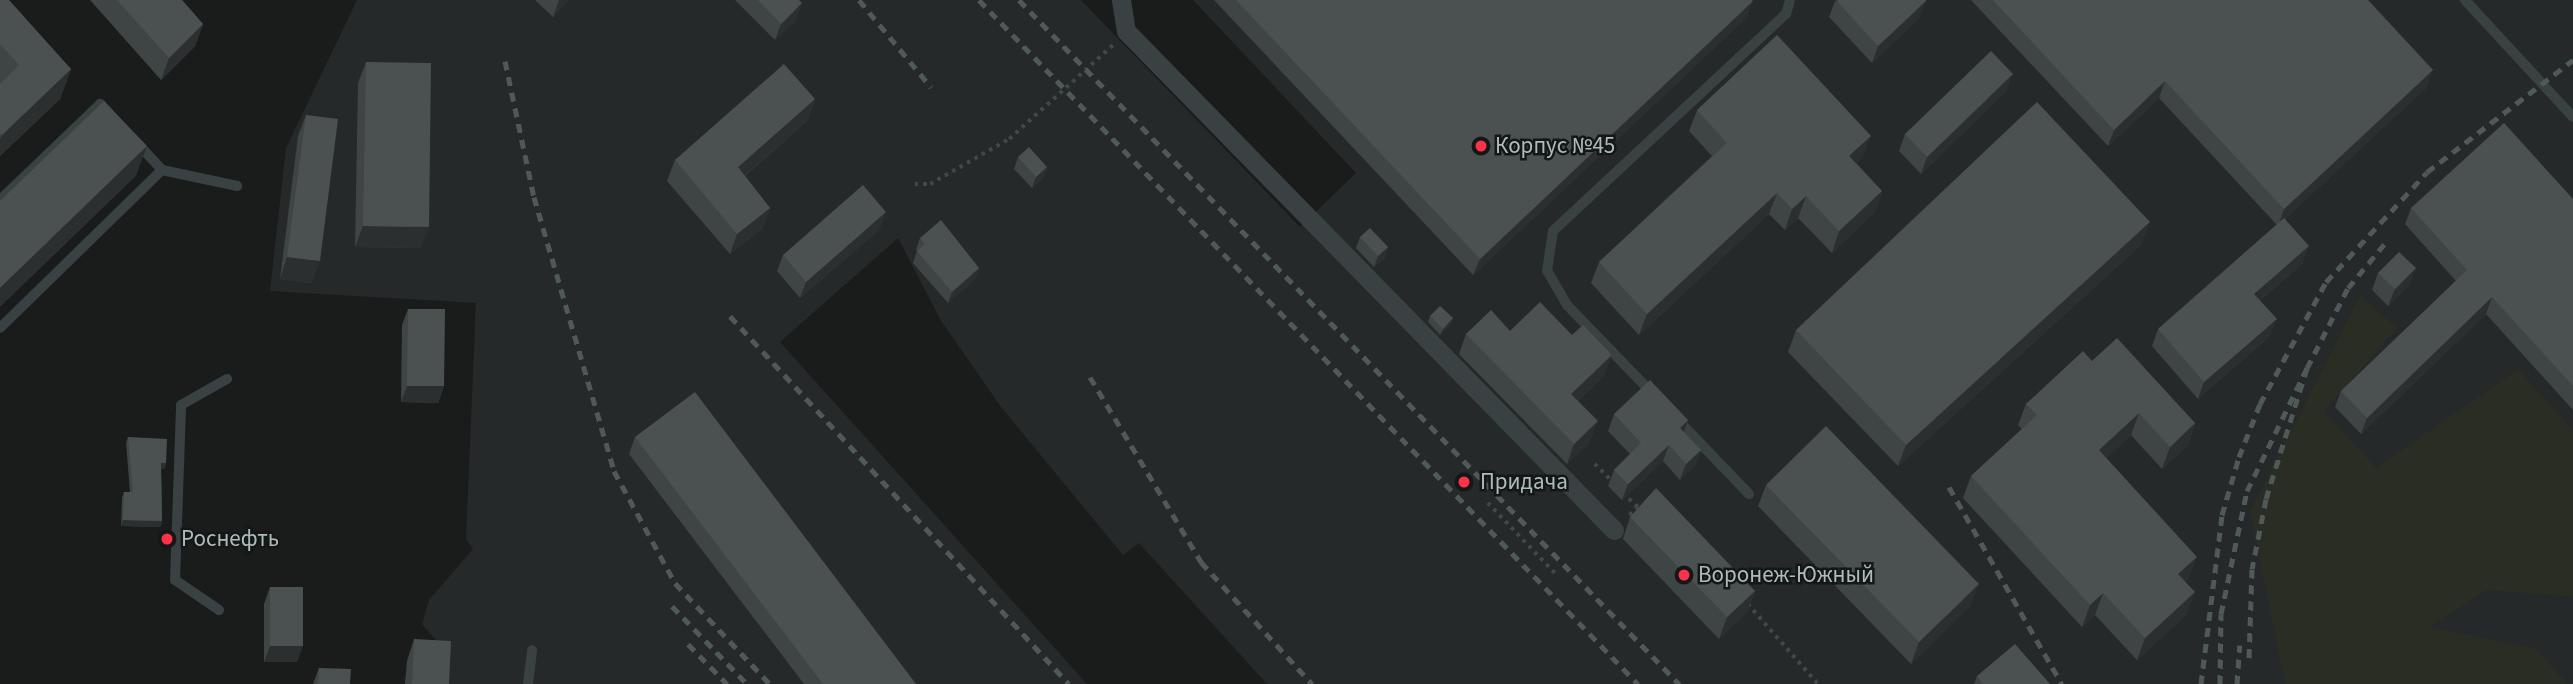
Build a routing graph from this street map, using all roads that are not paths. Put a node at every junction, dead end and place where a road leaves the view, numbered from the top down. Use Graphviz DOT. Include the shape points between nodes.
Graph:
graph roads {
  1 [pos="1121,0"];
  2 [pos="1790,0"];
  3 [pos="2465,0"];
  4 [pos="2573,97"];
  5 [pos="2563,106"];
  6 [pos="2573,117"];
  7 [pos="118,123"];
  8 [pos="127,132"];
  9 [pos="162,170"];
  10 [pos="237,186"];
  11 [pos="0,200"];
  12 [pos="0,328"];
  13 [pos="227,379"];
  14 [pos="1749,494"];
  15 [pos="1614,530"];
  16 [pos="219,610"];
  17 [pos="532,650"];
  18 [pos="528,684"];
  1 -- 15 [label="street" via="1126,31"];
  2 -- 14 [label="lane" via="1786,14 1553,231 1547,271 1567,305"];
  3 -- 5 [label="lane"];
  4 -- 5 [label="lane"];
  5 -- 6 [label="lane"];
  7 -- 11 [label="lane" via="100,104"];
  8 -- 9 [label="lane"];
  9 -- 10 [label="lane"];
  9 -- 12 [label="lane"];
  13 -- 16 [label="lane" via="181,405 180,419 175,580"];
  17 -- 18 [label="lane"];
}
